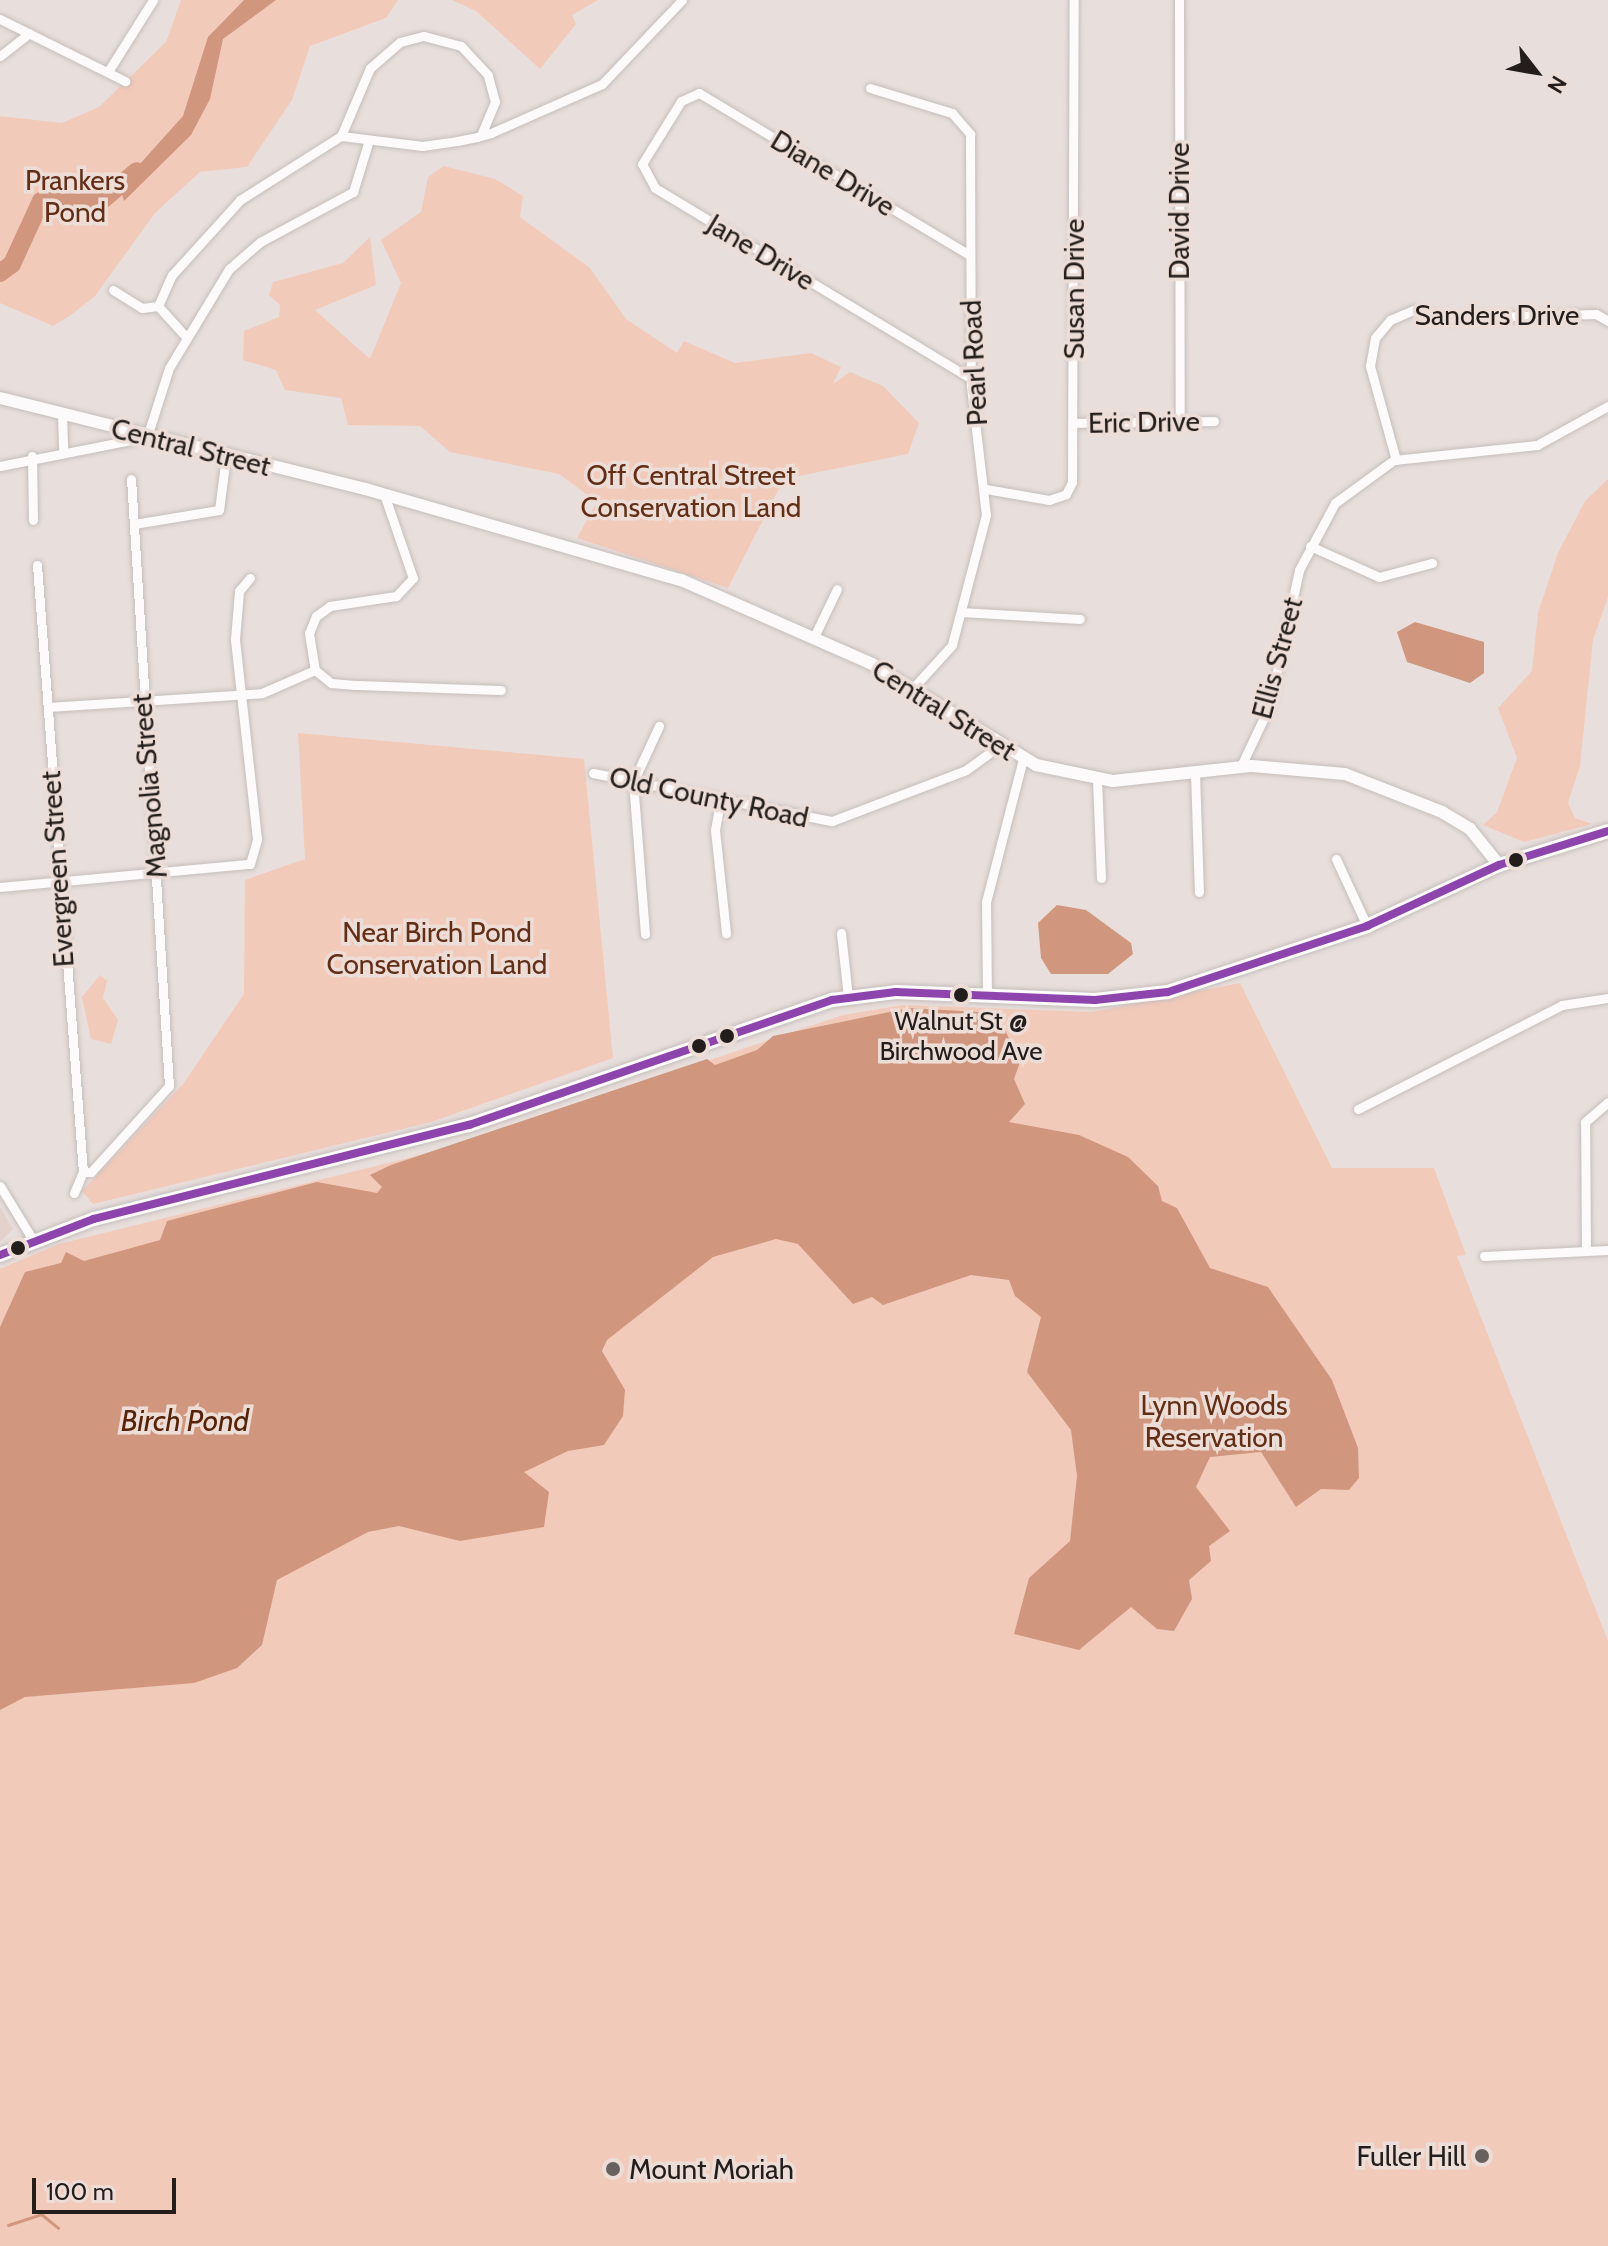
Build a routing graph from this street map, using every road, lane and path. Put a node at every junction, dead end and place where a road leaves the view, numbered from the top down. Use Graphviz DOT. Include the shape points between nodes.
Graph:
graph roads {
  1 [pos="153,0"];
  2 [pos="682,0"];
  3 [pos="1074,0"];
  4 [pos="1179,0"];
  5 [pos="0,19"];
  6 [pos="29,33"];
  7 [pos="0,56"];
  8 [pos="109,70"];
  9 [pos="125,81"];
  10 [pos="870,88"];
  11 [pos="695,92"];
  12 [pos="481,135"];
  13 [pos="341,136"];
  14 [pos="369,140"];
  15 [pos="970,255"];
  16 [pos="113,290"];
  17 [pos="158,306"];
  18 [pos="1608,321"];
  19 [pos="187,338"];
  20 [pos="970,378"];
  21 [pos="0,398"];
  22 [pos="1608,406"];
  23 [pos="62,415"];
  24 [pos="1180,421"];
  25 [pos="1214,421"];
  26 [pos="1073,423"];
  27 [pos="147,437"];
  28 [pos="63,449"];
  29 [pos="32,456"];
  30 [pos="226,456"];
  31 [pos="1396,460"];
  32 [pos="0,466"];
  33 [pos="131,479"];
  34 [pos="986,489"];
  35 [pos="384,494"];
  36 [pos="33,520"];
  37 [pos="134,524"];
  38 [pos="1310,546"];
  39 [pos="1432,563"];
  40 [pos="37,565"];
  41 [pos="250,578"];
  42 [pos="837,589"];
  43 [pos="961,612"];
  44 [pos="1080,619"];
  45 [pos="814,637"];
  46 [pos="315,670"];
  47 [pos="913,688"];
  48 [pos="501,690"];
  49 [pos="239,693"];
  50 [pos="141,701"];
  51 [pos="48,707"];
  52 [pos="659,726"];
  53 [pos="999,746"];
  54 [pos="1023,759"];
  55 [pos="1240,768"];
  56 [pos="593,773"];
  57 [pos="1195,773"];
  58 [pos="1097,779"];
  59 [pos="633,782"];
  60 [pos="720,802"];
  61 [pos="1608,831"];
  62 [pos="1336,859"];
  63 [pos="1499,865"];
  64 [pos="158,875"];
  65 [pos="1101,878"];
  66 [pos="59,881"];
  67 [pos="0,887"];
  68 [pos="1199,892"];
  69 [pos="1367,926"];
  70 [pos="726,933"];
  71 [pos="841,933"];
  72 [pos="645,934"];
  73 [pos="987,995"];
  74 [pos="848,997"];
  75 [pos="1608,998"];
  76 [pos="1608,1102"];
  77 [pos="1358,1109"];
  78 [pos="83,1172"];
  79 [pos="0,1186"];
  80 [pos="74,1193"];
  81 [pos="33,1240"];
  82 [pos="1608,1250"];
  83 [pos="1586,1251"];
  84 [pos="0,1255"];
  85 [pos="1484,1256"];
  1 -- 8 [label="street"];
  2 -- 12 [label="street" via="602,84"];
  3 -- 26 [label="street, Susan Drive"];
  4 -- 24 [label="street, David Drive"];
  5 -- 6 [label="street"];
  6 -- 7 [label="street"];
  6 -- 8 [label="street"];
  8 -- 9 [label="street"];
  10 -- 15 [label="street, Pearl Road" via="952,113 969,127"];
  11 -- 15 [label="street, Diane Drive"];
  11 -- 20 [label="street, Jane Drive" via="681,101 644,161 646,180"];
  12 -- 13 [label="street" via="495,102 488,75 461,46 423,36 400,42 370,68"];
  12 -- 14 [label="street" via="422,146"];
  13 -- 14 [label="street"];
  13 -- 17 [label="street" via="240,200 172,275"];
  14 -- 19 [label="street" via="353,192 248,250"];
  15 -- 20 [label="street, Pearl Road"];
  16 -- 17 [label="street" via="142,308"];
  17 -- 19 [label="street"];
  18 -- 31 [label="street, Sanders Drive" via="1596,314 1444,318 1413,310 1390,320 1375,338 1370,366"];
  19 -- 27 [label="street" via="159,391"];
  20 -- 34 [label="street, Pearl Road"];
  21 -- 23 [label="street, Central Street"];
  22 -- 31 [label="street" via="1537,445"];
  23 -- 27 [label="street, Central Street"];
  23 -- 28 [label="street"];
  24 -- 25 [label="street, Eric Drive"];
  24 -- 26 [label="street, Eric Drive"];
  26 -- 34 [label="street, Susan Drive" via="1066,494 1049,500"];
  27 -- 28 [label="street"];
  27 -- 30 [label="street, Central Street"];
  28 -- 29 [label="street"];
  29 -- 32 [label="street"];
  29 -- 36 [label="street"];
  30 -- 35 [label="street, Central Street"];
  30 -- 37 [label="street" via="219,510"];
  31 -- 38 [label="street" via="1335,503"];
  33 -- 37 [label="street, Magnolia Street"];
  34 -- 43 [label="street, Pearl Road" via="985,524"];
  35 -- 45 [label="street, Central Street" via="666,574"];
  35 -- 46 [label="street" via="413,578 396,596 330,606 316,616 309,642"];
  37 -- 50 [label="street, Magnolia Street"];
  38 -- 39 [label="street" via="1379,577"];
  38 -- 55 [label="street, Ellis Street" via="1269,707"];
  40 -- 51 [label="street, Evergreen Street"];
  41 -- 49 [label="street" via="236,614"];
  42 -- 45 [label="street"];
  43 -- 44 [label="street"];
  43 -- 47 [label="street, Pearl Road" via="950,650"];
  45 -- 47 [label="street, Central Street"];
  46 -- 48 [label="street" via="331,683"];
  46 -- 49 [label="street" via="279,690"];
  47 -- 53 [label="street, Central Street"];
  49 -- 50 [label="street"];
  49 -- 64 [label="street" via="257,839 250,864"];
  50 -- 51 [label="street"];
  50 -- 64 [label="street, Magnolia Street"];
  51 -- 66 [label="street, Evergreen Street"];
  52 -- 59 [label="street"];
  53 -- 54 [label="street, Central Street"];
  53 -- 60 [label="street, Old County Road" via="966,770 832,821"];
  54 -- 58 [label="street, Central Street"];
  54 -- 73 [label="street" via="986,902"];
  55 -- 57 [label="street, Central Street"];
  55 -- 63 [label="street, Central Street" via="1303,767 1395,789 1470,829"];
  56 -- 59 [label="street, Old County Road"];
  57 -- 58 [label="street, Central Street"];
  57 -- 68 [label="street"];
  58 -- 65 [label="street"];
  59 -- 60 [label="street, Old County Road"];
  59 -- 72 [label="street"];
  60 -- 70 [label="street" via="715,830"];
  61 -- 63 [label="main road"];
  62 -- 69 [label="street"];
  63 -- 69 [label="main road"];
  64 -- 66 [label="street"];
  64 -- 78 [label="street, Magnolia Street" via="167,1093 91,1172"];
  66 -- 67 [label="street"];
  66 -- 78 [label="street, Evergreen Street"];
  69 -- 73 [label="main road" via="1168,992 1095,1000"];
  71 -- 74 [label="street"];
  73 -- 74 [label="main road"];
  74 -- 81 [label="main road" via="446,1132"];
  75 -- 77 [label="street" via="1562,1005"];
  76 -- 83 [label="street" via="1585,1122"];
  78 -- 80 [label="street"];
  79 -- 81 [label="street"];
  81 -- 84 [label="main road"];
  82 -- 83 [label="street"];
  83 -- 85 [label="street"];
}
